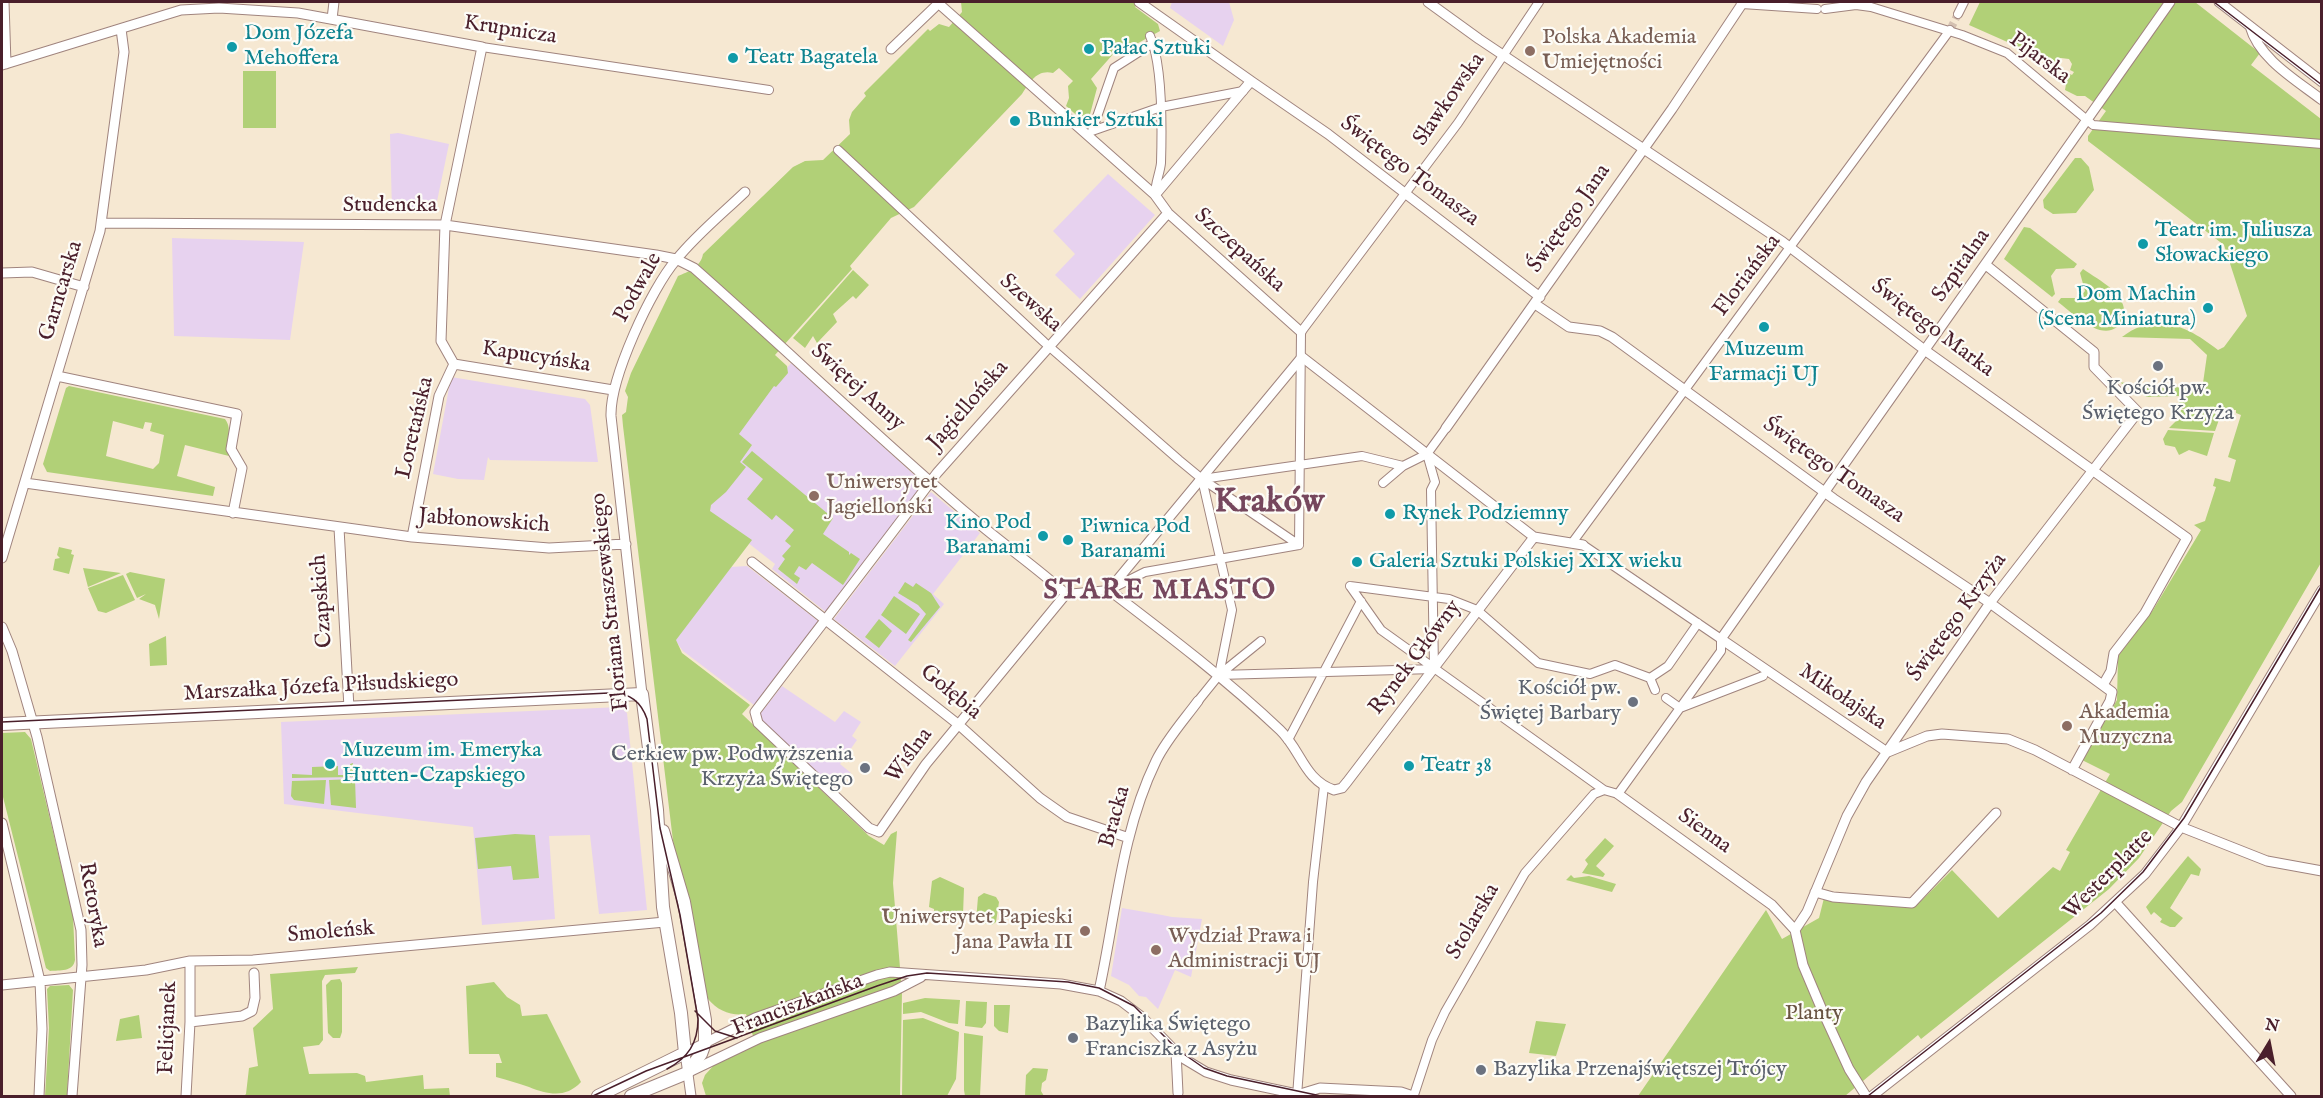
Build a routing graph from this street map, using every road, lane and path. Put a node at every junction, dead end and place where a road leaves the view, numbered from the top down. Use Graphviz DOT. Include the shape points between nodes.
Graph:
graph roads {
  1 [pos="4,2"];
  2 [pos="334,2"];
  3 [pos="939,2"];
  4 [pos="1139,2"];
  5 [pos="1428,2"];
  6 [pos="1539,2"];
  7 [pos="1964,2"];
  8 [pos="2170,2"];
  9 [pos="2219,2"];
  10 [pos="1742,3"];
  11 [pos="180,6"];
  12 [pos="1958,14"];
  13 [pos="332,19"];
  14 [pos="2250,26"];
  15 [pos="121,29"];
  16 [pos="1950,31"];
  17 [pos="482,47"];
  18 [pos="891,49"];
  19 [pos="1504,55"];
  20 [pos="4,64"];
  21 [pos="1251,81"];
  22 [pos="2322,82"];
  23 [pos="770,90"];
  24 [pos="1243,91"];
  25 [pos="2322,100"];
  26 [pos="1161,107"];
  27 [pos="2086,121"];
  28 [pos="2322,144"];
  29 [pos="1643,149"];
  30 [pos="838,150"];
  31 [pos="745,192"];
  32 [pos="1406,194"];
  33 [pos="1155,195"];
  34 [pos="1168,213"];
  35 [pos="102,223"];
  36 [pos="445,225"];
  37 [pos="1792,248"];
  38 [pos="676,259"];
  39 [pos="1986,265"];
  40 [pos="2,273"];
  41 [pos="84,287"];
  42 [pos="1538,300"];
  43 [pos="1301,332"];
  44 [pos="1049,345"];
  45 [pos="1926,351"];
  46 [pos="1302,357"];
  47 [pos="454,364"];
  48 [pos="57,376"];
  49 [pos="1685,389"];
  50 [pos="613,390"];
  51 [pos="854,412"];
  52 [pos="847,421"];
  53 [pos="1446,428"];
  54 [pos="1427,454"];
  55 [pos="1300,465"];
  56 [pos="1404,466"];
  57 [pos="2093,470"];
  58 [pos="1202,479"];
  59 [pos="931,481"];
  60 [pos="25,483"];
  61 [pos="1383,483"];
  62 [pos="1826,493"];
  63 [pos="233,513"];
  64 [pos="339,528"];
  65 [pos="412,537"];
  66 [pos="1534,537"];
  67 [pos="1572,543"];
  68 [pos="626,544"];
  69 [pos="1583,544"];
  70 [pos="1299,545"];
  71 [pos="2,558"];
  72 [pos="1220,560"];
  73 [pos="752,562"];
  74 [pos="1109,590"];
  75 [pos="2322,590"];
  76 [pos="1066,594"];
  77 [pos="1433,597"];
  78 [pos="1361,601"];
  79 [pos="1990,603"];
  80 [pos="1477,610"];
  81 [pos="827,620"];
  82 [pos="1698,623"];
  83 [pos="2,627"];
  84 [pos="1721,639"];
  85 [pos="1261,641"];
  86 [pos="1434,669"];
  87 [pos="1219,675"];
  88 [pos="1763,676"];
  89 [pos="1650,678"];
  90 [pos="2103,685"];
  91 [pos="1655,690"];
  92 [pos="642,694"];
  93 [pos="1666,698"];
  94 [pos="1198,700"];
  95 [pos="349,708"];
  96 [pos="1680,708"];
  97 [pos="33,723"];
  98 [pos="2,724"];
  99 [pos="959,725"];
  100 [pos="1287,740"];
  101 [pos="1887,752"];
  102 [pos="2072,770"];
  103 [pos="1324,786"];
  104 [pos="1604,790"];
  105 [pos="1618,794"];
  106 [pos="657,810"];
  107 [pos="1996,813"];
  108 [pos="2,823"];
  109 [pos="2181,827"];
  110 [pos="879,832"];
  111 [pos="1130,838"];
  112 [pos="2322,871"];
  113 [pos="1815,891"];
  114 [pos="2116,903"];
  115 [pos="665,922"];
  116 [pos="1795,930"];
  117 [pos="190,961"];
  118 [pos="254,974"];
  119 [pos="81,976"];
  120 [pos="923,976"];
  121 [pos="40,981"];
  122 [pos="2,985"];
  123 [pos="1099,991"];
  124 [pos="190,1023"];
  125 [pos="705,1043"];
  126 [pos="685,1053"];
  127 [pos="1179,1055"];
  128 [pos="687,1073"];
  129 [pos="1178,1093"];
  130 [pos="39,1096"];
  131 [pos="72,1096"];
  132 [pos="186,1096"];
  133 [pos="598,1096"];
  134 [pos="631,1096"];
  135 [pos="691,1096"];
  136 [pos="1300,1096"];
  137 [pos="1413,1096"];
  138 [pos="1866,1096"];
  139 [pos="1872,1096"];
  140 [pos="2291,1096"];
  1 -- 20 [label="street"];
  2 -- 13 [label="street"];
  3 -- 18 [label="street"];
  3 -- 33 [label="street, Szczepańska"];
  4 -- 21 [label="street, Świętego Tomasza"];
  5 -- 19 [label="street, Świętego Marka"];
  6 -- 19 [label="street, Sławkowska"];
  7 -- 12 [label="street"];
  8 -- 27 [label="street, Szpitalna"];
  9 -- 14 [label="street"];
  10 -- 16 [label="street, Pijarska" via="1821,9 1871,7"];
  10 -- 29 [label="street, Świętego Jana"];
  11 -- 13 [label="street, Krupnicza"];
  11 -- 15 [label="street, Krupnicza"];
  13 -- 17 [label="street, Krupnicza"];
  14 -- 22 [label="street"];
  14 -- 25 [label="street" via="2254,41 2281,69"];
  15 -- 20 [label="street, Krupnicza"];
  15 -- 35 [label="street, Garncarska" via="124,52"];
  16 -- 27 [label="street, Pijarska" via="2007,54"];
  16 -- 37 [label="street, Floriańska"];
  17 -- 23 [label="street, Krupnicza"];
  17 -- 36 [label="street, Loretańska"];
  19 -- 29 [label="street, Świętego Marka"];
  19 -- 32 [label="street, Sławkowska"];
  21 -- 24 [label="street"];
  21 -- 32 [label="street, Świętego Tomasza"];
  24 -- 26 [label="street"];
  24 -- 33 [label="street"];
  26 -- 26 [label="street" via="1092,131 1114,68 1151,40"];
  26 -- 33 [label="street" via="1161,166 1155,180"];
  27 -- 28 [label="street" via="2093,125"];
  27 -- 39 [label="street, Szpitalna"];
  29 -- 37 [label="street, Świętego Marka"];
  29 -- 42 [label="street, Świętego Jana"];
  30 -- 44 [label="street, Szewska"];
  31 -- 38 [label="street, Podwale"];
  32 -- 42 [label="street, Świętego Tomasza"];
  32 -- 43 [label="street, Sławkowska"];
  33 -- 34 [label="street, Szczepańska"];
  34 -- 43 [label="street, Szczepańska"];
  34 -- 44 [label="street, Jagiellońska"];
  35 -- 36 [label="street, Studencka"];
  35 -- 41 [label="street, Garncarska"];
  36 -- 38 [label="street, Studencka"];
  36 -- 47 [label="street, Loretańska" via="441,341"];
  37 -- 45 [label="street, Świętego Marka"];
  37 -- 49 [label="street, Floriańska"];
  38 -- 50 [label="street, Podwale" via="650,304"];
  38 -- 51 [label="street, Świętej Anny" via="694,267"];
  39 -- 45 [label="street, Szpitalna"];
  39 -- 57 [label="street, Świętego Krzyża" via="2094,352 2094,367 2138,412"];
  40 -- 41 [label="street" via="32,272"];
  41 -- 48 [label="street, Garncarska"];
  42 -- 49 [label="street, Świętego Tomasza" via="1569,327 1603,332"];
  42 -- 53 [label="street, Świętego Jana"];
  43 -- 46 [label="street"];
  44 -- 58 [label="street, Szewska"];
  44 -- 59 [label="street, Jagiellońska"];
  45 -- 57 [label="street, Świętego Marka"];
  45 -- 62 [label="street, Szpitalna"];
  46 -- 54 [label="street"];
  46 -- 55 [label="street"];
  46 -- 58 [label="street"];
  47 -- 50 [label="street, Kapucyńska"];
  47 -- 65 [label="street, Loretańska" via="439,396"];
  48 -- 60 [label="street, Garncarska"];
  48 -- 63 [label="street" via="237,414 231,449 242,468"];
  49 -- 62 [label="street, Świętego Tomasza"];
  49 -- 67 [label="street, Floriańska"];
  50 -- 68 [label="street, Floriana Straszewskiego" via="611,412"];
  51 -- 52 [label="street"];
  51 -- 59 [label="street, Świętej Anny"];
  53 -- 54 [label="street, Świętego Jana"];
  54 -- 56 [label="street"];
  54 -- 66 [label="street"];
  54 -- 77 [label="street" via="1435,482 1431,490"];
  55 -- 56 [label="street" via="1362,456"];
  55 -- 58 [label="street"];
  55 -- 70 [label="street"];
  56 -- 61 [label="street"];
  57 -- 79 [label="street, Świętego Krzyża"];
  57 -- 90 [label="street, Świętego Marka" via="2187,538 2145,613 2114,652"];
  58 -- 70 [label="street, Szewska"];
  58 -- 72 [label="street"];
  58 -- 74 [label="street"];
  59 -- 76 [label="street, Świętej Anny"];
  59 -- 81 [label="street, Jagiellońska"];
  60 -- 63 [label="street, Jabłonowskich"];
  60 -- 71 [label="street, Garncarska"];
  62 -- 79 [label="street, Świętego Tomasza"];
  62 -- 84 [label="street, Szpitalna"];
  63 -- 64 [label="street, Jabłonowskich"];
  64 -- 65 [label="street, Jabłonowskich"];
  64 -- 95 [label="street, Czapskich"];
  65 -- 68 [label="street, Jabłonowskich" via="549,548"];
  66 -- 67 [label="street"];
  66 -- 80 [label="street, Rynek Główny"];
  67 -- 69 [label="street"];
  68 -- 92 [label="street, Floriana Straszewskiego"];
  69 -- 82 [label="street"];
  70 -- 72 [label="street"];
  72 -- 74 [label="street" via="1145,572"];
  72 -- 87 [label="street" via="1232,610"];
  73 -- 81 [label="street, Gołębia"];
  74 -- 76 [label="street"];
  74 -- 87 [label="street"];
  75 -- 109 [label="street, Westerplatte"];
  76 -- 99 [label="street, Wiślna"];
  77 -- 78 [label="street" via="1350,586"];
  77 -- 80 [label="street"];
  77 -- 86 [label="street"];
  78 -- 86 [label="street, Sienna" via="1381,630"];
  78 -- 100 [label="street"];
  79 -- 90 [label="street, Świętego Tomasza"];
  79 -- 101 [label="street, Świętego Krzyża"];
  80 -- 86 [label="street, Rynek Główny"];
  80 -- 89 [label="street" via="1538,663 1590,674 1615,665"];
  81 -- 99 [label="street, Gołębia"];
  81 -- 110 [label="street, Jagiellońska" via="755,712 758,723 869,828"];
  82 -- 84 [label="street"];
  82 -- 89 [label="street" via="1668,666"];
  83 -- 97 [label="street"];
  84 -- 96 [label="street" via="1721,651"];
  84 -- 101 [label="street, Mikołajska"];
  85 -- 87 [label="street, Bracka"];
  86 -- 87 [label="street"];
  86 -- 103 [label="street, Rynek Główny" via="1342,788"];
  86 -- 104 [label="street, Sienna"];
  87 -- 94 [label="street, Bracka"];
  87 -- 100 [label="street"];
  88 -- 96 [label="street"];
  89 -- 91 [label="street"];
  90 -- 102 [label="street, Świętego Marka" via="2112,692 2110,701"];
  92 -- 95 [label="street, Marszałka Józefa Piłsudskiego"];
  92 -- 106 [label="street, Floriana Straszewskiego"];
  93 -- 96 [label="street"];
  94 -- 111 [label="street, Bracka" via="1158,758 1143,789"];
  95 -- 97 [label="street, Marszałka Józefa Piłsudskiego"];
  96 -- 105 [label="street"];
  97 -- 98 [label="street, Marszałka Józefa Piłsudskiego"];
  97 -- 119 [label="street, Retoryka" via="81,930"];
  99 -- 110 [label="street, Wiślna" via="926,764"];
  99 -- 111 [label="street, Gołębia" via="1040,798 1067,817"];
  100 -- 103 [label="street" via="1311,776"];
  101 -- 102 [label="street, Mikołajska" via="1928,736 1988,737 2016,742"];
  101 -- 113 [label="street, Świętego Krzyża" via="1847,816"];
  102 -- 109 [label="street, Mikołajska"];
  103 -- 136 [label="street" via="1313,882"];
  104 -- 105 [label="street, Sienna"];
  104 -- 137 [label="street, Stolarska" via="1594,794 1525,873 1445,1012"];
  105 -- 116 [label="street, Sienna" via="1772,905"];
  106 -- 115 [label="street, Floriana Straszewskiego"];
  106 -- 125 [label="street, Floriana Straszewskiego" via="684,902 705,1020"];
  107 -- 113 [label="street" via="1912,903 1833,897"];
  108 -- 121 [label="street"];
  109 -- 112 [label="street, Mikołajska" via="2267,861"];
  109 -- 114 [label="street, Westerplatte" via="2160,857"];
  111 -- 123 [label="street, Bracka"];
  113 -- 116 [label="street, Świętego Krzyża"];
  114 -- 139 [label="street, Westerplatte"];
  114 -- 140 [label="street"];
  115 -- 117 [label="street, Smoleńsk" via="253,960"];
  115 -- 126 [label="street, Floriana Straszewskiego"];
  116 -- 138 [label="street, Sienna" via="1817,1000"];
  117 -- 119 [label="street, Smoleńsk"];
  117 -- 124 [label="street, Felicjanek"];
  118 -- 124 [label="street" via="252,1011 242,1016"];
  119 -- 121 [label="street, Smoleńsk"];
  119 -- 131 [label="street, Retoryka"];
  120 -- 123 [label="street, Franciszkańska" via="1061,984"];
  120 -- 125 [label="street, Franciszkańska" via="890,972 877,975 769,1012"];
  120 -- 128 [label="street, Franciszkańska" via="894,991 760,1038"];
  121 -- 122 [label="street, Smoleńsk"];
  121 -- 130 [label="street"];
  123 -- 127 [label="street, Franciszkańska" via="1133,1009"];
  124 -- 132 [label="street, Felicjanek"];
  125 -- 126 [label="street, Franciszkańska"];
  125 -- 128 [label="street"];
  126 -- 128 [label="street, Floriana Straszewskiego"];
  126 -- 133 [label="street"];
  127 -- 129 [label="street"];
  127 -- 136 [label="street, Franciszkańska" via="1217,1076"];
  128 -- 134 [label="street"];
  128 -- 135 [label="street, Floriana Straszewskiego"];
  136 -- 137 [label="street" via="1313,1089 1401,1092"];
}
